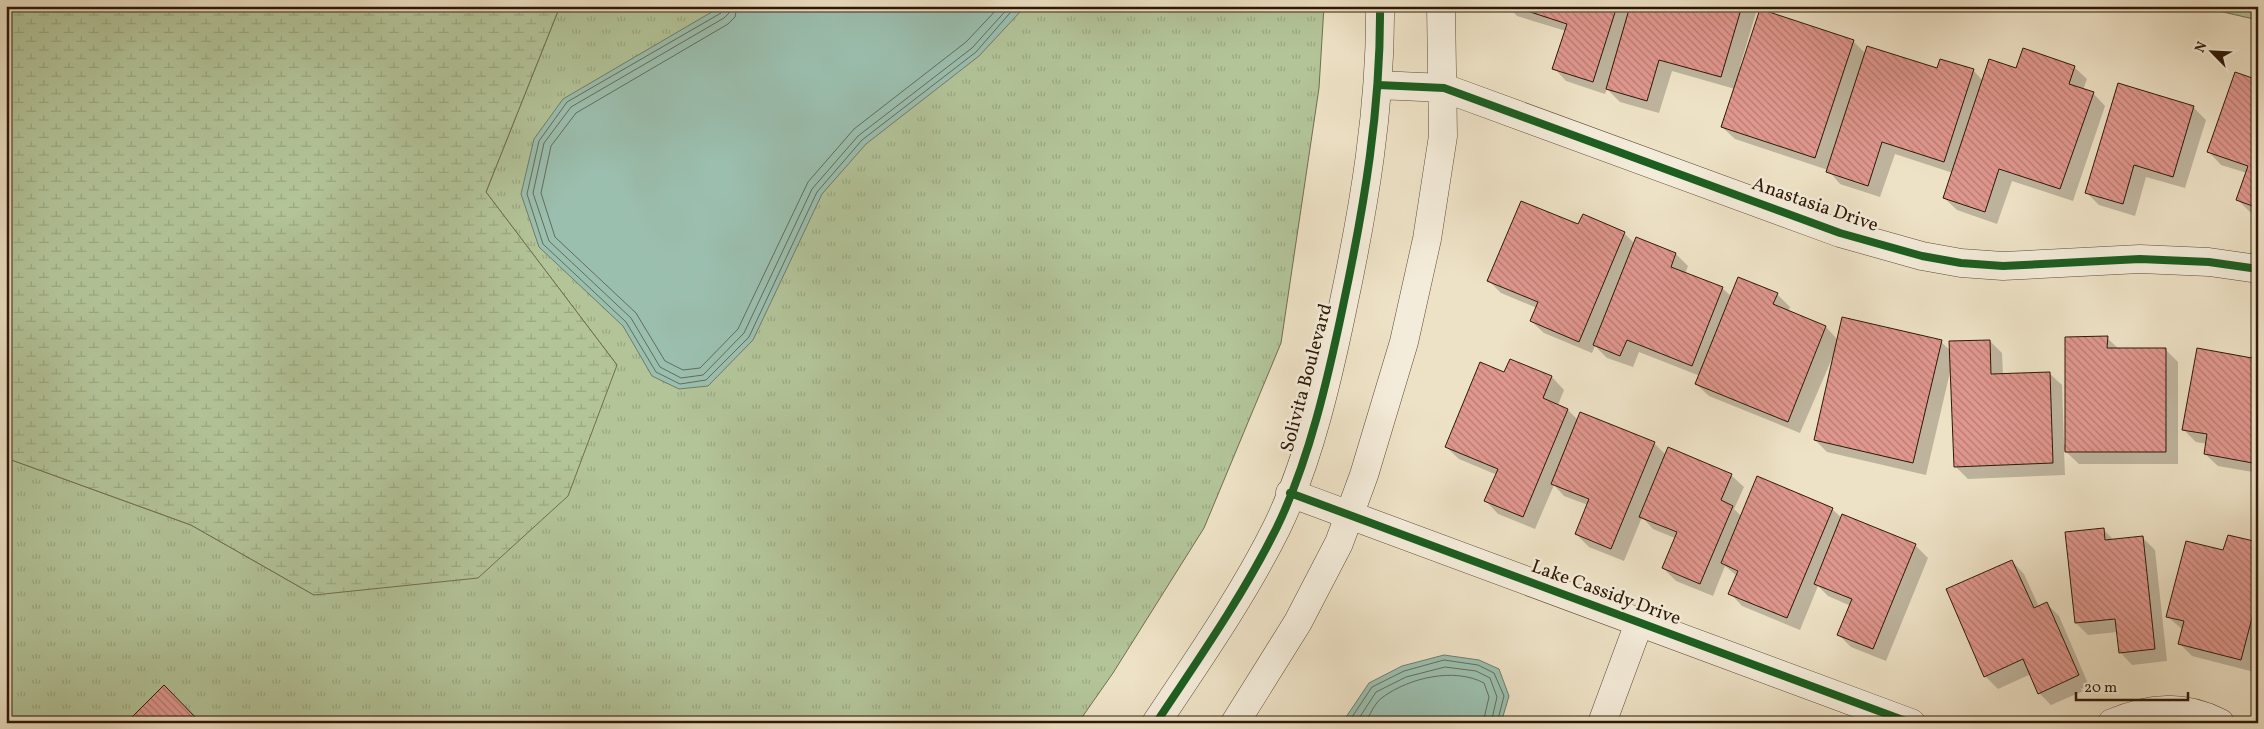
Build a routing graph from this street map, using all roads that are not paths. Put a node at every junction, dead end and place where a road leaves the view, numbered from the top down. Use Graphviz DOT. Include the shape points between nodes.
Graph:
graph roads {
  1 [pos="1380,6"];
  2 [pos="1441,6"];
  3 [pos="1378,85"];
  4 [pos="1444,88"];
  5 [pos="2258,268"];
  6 [pos="1290,493"];
  7 [pos="1349,516"];
  8 [pos="1639,623"];
  9 [pos="1156,723"];
  10 [pos="1235,723"];
  11 [pos="1602,723"];
  12 [pos="1911,723"];
  13 [pos="2112,723"];
  14 [pos="2220,723"];
  1 -- 3 [label="street, Solivita Boulevard"];
  2 -- 4 [label="street"];
  3 -- 4 [label="street, Anastasia Drive"];
  3 -- 6 [label="street, Solivita Boulevard" via="1360,229 1332,362 1304,460"];
  4 -- 5 [label="street, Anastasia Drive" via="1840,233 1922,256 2003,266 2140,259"];
  4 -- 7 [label="street" via="1443,136 1427,239 1404,342"];
  6 -- 7 [label="street, Lake Cassidy Drive"];
  6 -- 9 [label="street, Solivita Boulevard" via="1277,526 1212,639"];
  7 -- 8 [label="street, Lake Cassidy Drive"];
  7 -- 10 [label="street" via="1339,543 1298,622"];
  8 -- 11 [label="street"];
  8 -- 12 [label="street, Lake Cassidy Drive"];
  13 -- 14 [label="street" via="2150,710 2171,709"];
}
